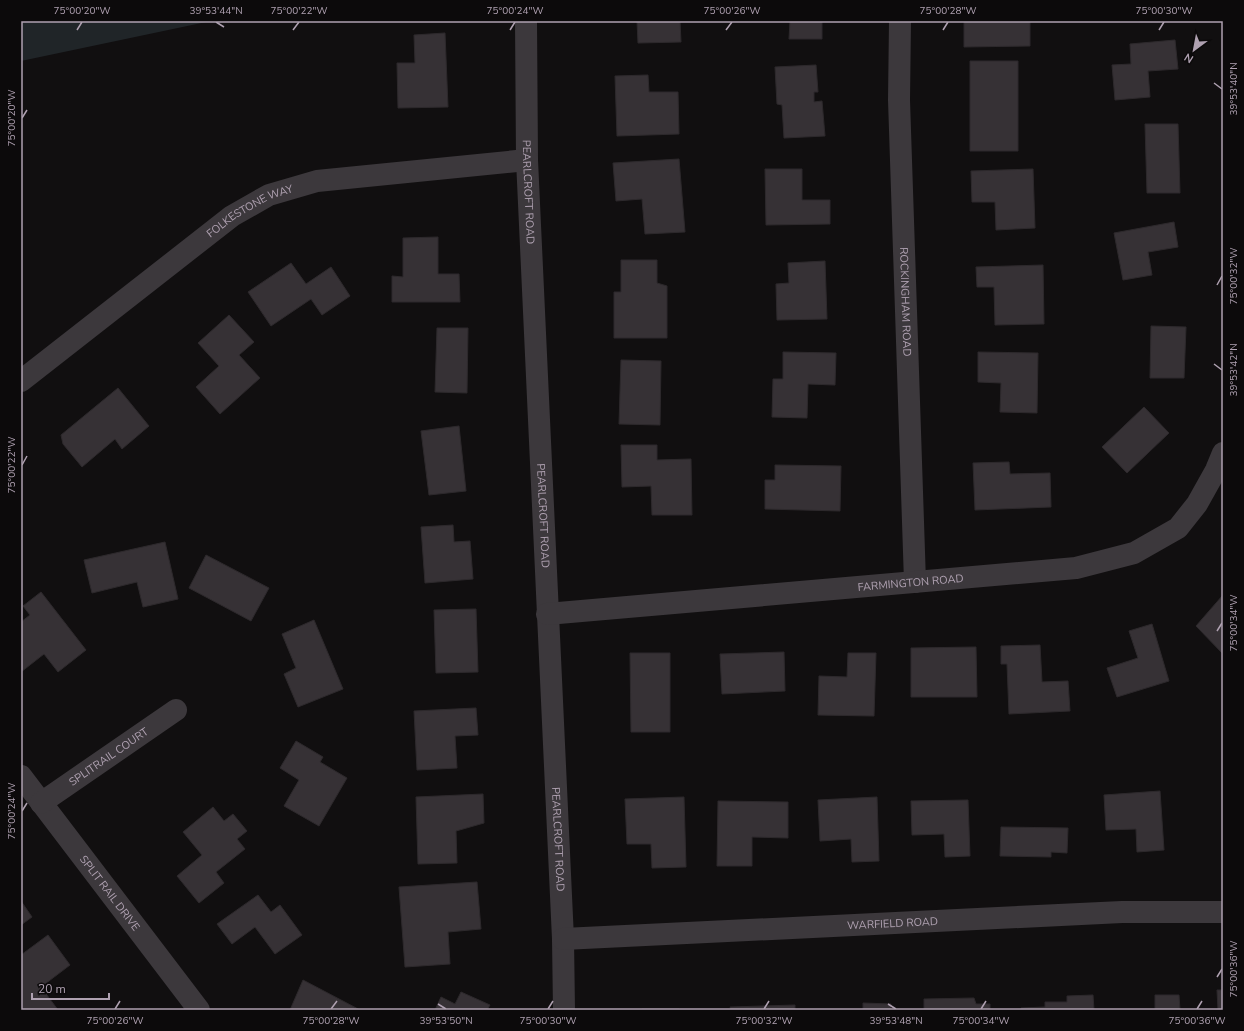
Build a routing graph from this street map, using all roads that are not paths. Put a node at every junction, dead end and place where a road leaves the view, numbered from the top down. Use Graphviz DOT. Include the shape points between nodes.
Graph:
graph roads {
  1 [pos="526,21"];
  2 [pos="900,21"];
  3 [pos="527,160"];
  4 [pos="21,381"];
  5 [pos="1223,453"];
  6 [pos="915,582"];
  7 [pos="547,614"];
  8 [pos="176,710"];
  9 [pos="21,776"];
  10 [pos="41,803"];
  11 [pos="1223,912"];
  12 [pos="562,939"];
  13 [pos="199,1010"];
  14 [pos="564,1010"];
  1 -- 3 [label="street, PEARLCROFT ROAD"];
  2 -- 6 [label="street, ROCKINGHAM ROAD" via="900,108"];
  3 -- 4 [label="street, FOLKESTONE WAY" via="317,181 269,196 232,216"];
  3 -- 7 [label="street, PEARLCROFT ROAD"];
  5 -- 6 [label="street, FARMINGTON ROAD" via="1197,504 1178,528 1134,553 1076,568"];
  6 -- 7 [label="street, FARMINGTON ROAD"];
  7 -- 12 [label="street, PEARLCROFT ROAD"];
  8 -- 10 [label="street, SPLITRAIL COURT"];
  9 -- 10 [label="street, SPLIT RAIL DRIVE"];
  10 -- 13 [label="street, SPLIT RAIL DRIVE"];
  11 -- 12 [label="street, WARFIELD ROAD" via="1122,912"];
  12 -- 14 [label="street, PEARLCROFT ROAD"];
}
